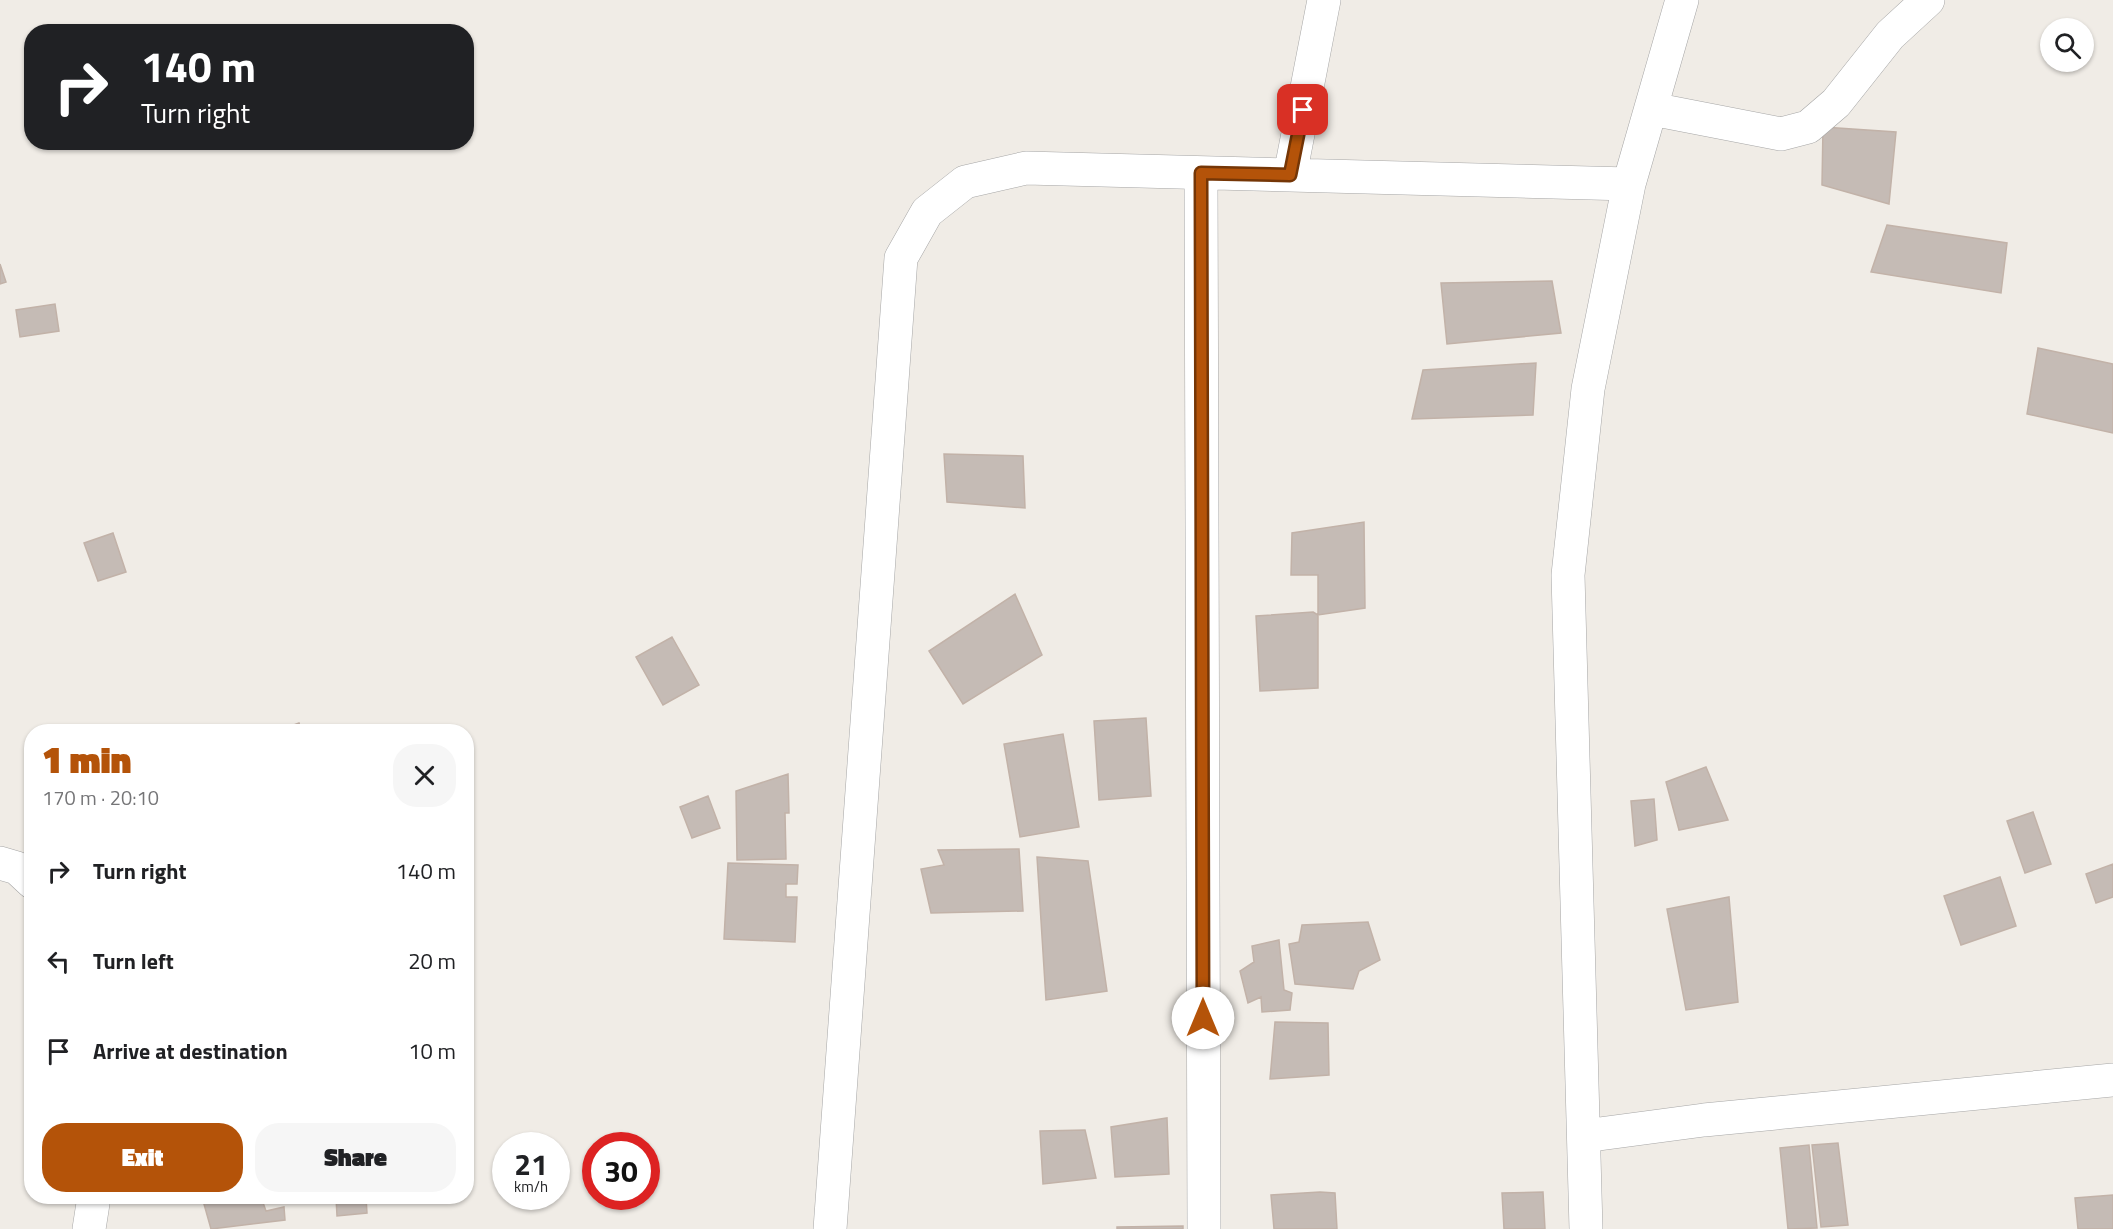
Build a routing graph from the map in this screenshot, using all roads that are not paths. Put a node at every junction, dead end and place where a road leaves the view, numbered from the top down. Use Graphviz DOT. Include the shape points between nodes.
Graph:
graph roads {
  1 [pos="1324,0"];
  2 [pos="1682,0"];
  3 [pos="1928,0"];
  4 [pos="1652,109"];
  5 [pos="1201,173"];
  6 [pos="1290,175"];
  7 [pos="1629,184"];
  8 [pos="0,863"];
  9 [pos="24,875"];
  10 [pos="2113,1080"];
  11 [pos="1584,1136"];
  12 [pos="93,1204"];
  13 [pos="89,1229"];
  14 [pos="830,1229"];
  15 [pos="1204,1229"];
  16 [pos="1586,1229"];
  1 -- 6 [label="street"];
  2 -- 4 [label="street"];
  3 -- 4 [label="street" via="1890,35 1836,103 1808,127 1781,134"];
  4 -- 7 [label="street"];
  5 -- 6 [label="street"];
  5 -- 14 [label="street" via="1026,168 965,182 927,212 901,258"];
  5 -- 15 [label="street"];
  6 -- 7 [label="street"];
  7 -- 11 [label="street" via="1588,389 1568,575"];
  8 -- 9 [label="street"];
  10 -- 11 [label="street" via="1760,1114"];
  11 -- 16 [label="street"];
  12 -- 13 [label="street"];
}
